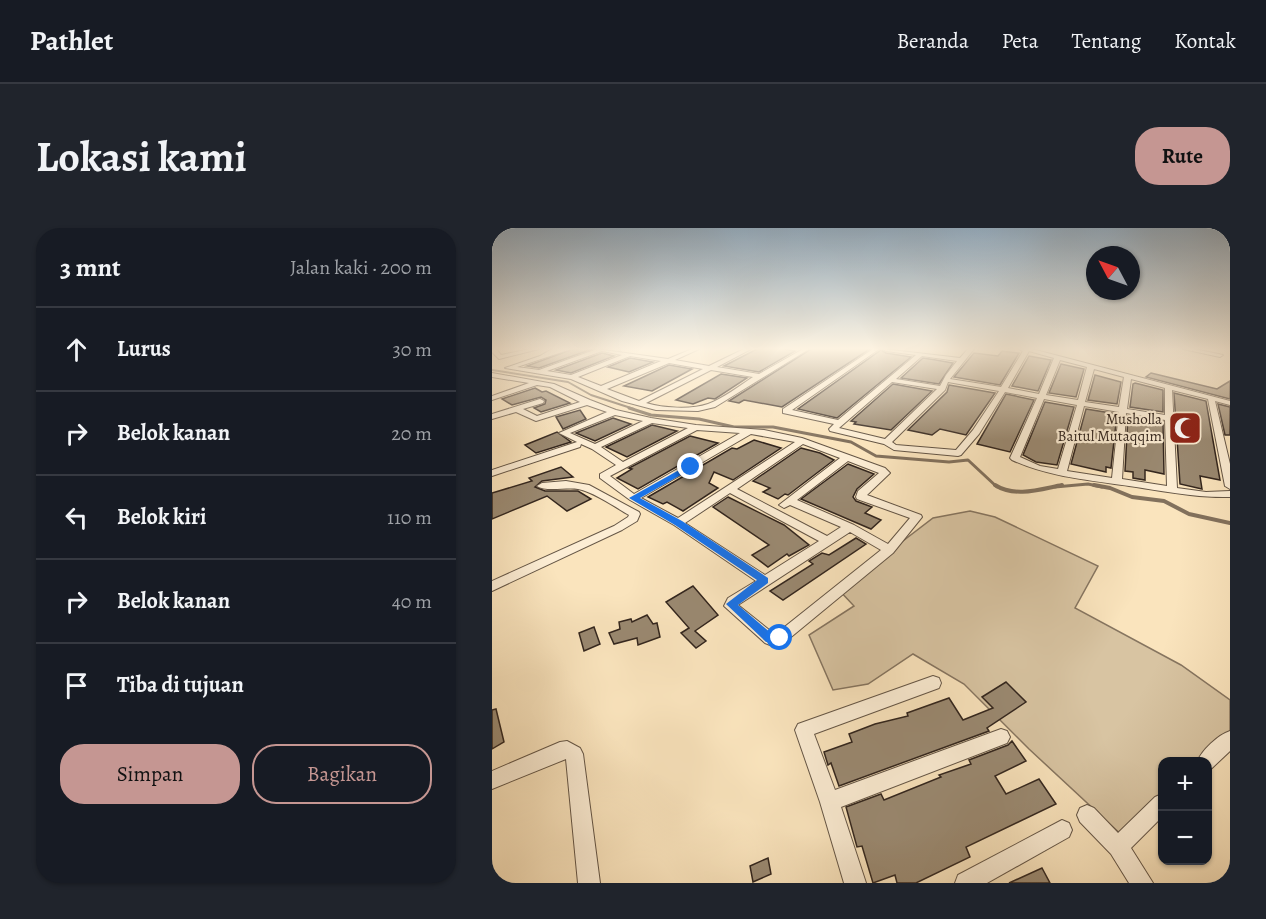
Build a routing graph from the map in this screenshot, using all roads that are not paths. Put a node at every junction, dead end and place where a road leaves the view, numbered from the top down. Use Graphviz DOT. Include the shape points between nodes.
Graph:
graph roads {
  1 [pos="512,380"];
  2 [pos="578,380"];
  3 [pos="623,380"];
  4 [pos="687,380"];
  5 [pos="751,380"];
  6 [pos="831,380"];
  7 [pos="891,380"];
  8 [pos="947,380"];
  9 [pos="1008,380"];
  10 [pos="1048,380"];
  11 [pos="1087,380"];
  12 [pos="1127,380"];
  13 [pos="1145,380"];
  14 [pos="536,384"];
  15 [pos="944,384"];
  16 [pos="1168,386"];
  17 [pos="600,389"];
  18 [pos="1002,390"];
  19 [pos="1041,396"];
  20 [pos="492,398"];
  21 [pos="1211,398"];
  22 [pos="540,401"];
  23 [pos="587,402"];
  24 [pos="640,403"];
  25 [pos="1080,403"];
  26 [pos="1230,403"];
  27 [pos="518,409"];
  28 [pos="1123,410"];
  29 [pos="614,411"];
  30 [pos="492,417"];
  31 [pos="1168,418"];
  32 [pos="651,420"];
  33 [pos="840,423"];
  34 [pos="696,427"];
  35 [pos="749,432"];
  36 [pos="1219,438"];
  37 [pos="1230,439"];
  38 [pos="802,441"];
  39 [pos="887,442"];
  40 [pos="577,445"];
  41 [pos="595,447"];
  42 [pos="847,457"];
  43 [pos="1227,457"];
  44 [pos="622,465"];
  45 [pos="1062,471"];
  46 [pos="492,473"];
  47 [pos="1117,481"];
  48 [pos="542,486"];
  49 [pos="1230,486"];
  50 [pos="730,489"];
  51 [pos="1173,489"];
  52 [pos="1230,494"];
  53 [pos="634,498"];
  54 [pos="789,501"];
  55 [pos="773,512"];
  56 [pos="678,523"];
  57 [pos="850,527"];
  58 [pos="827,541"];
  59 [pos="889,550"];
  60 [pos="764,580"];
  61 [pos="492,586"];
  62 [pos="933,683"];
  63 [pos="1001,737"];
  64 [pos="1230,739"];
  65 [pos="1211,757"];
  66 [pos="492,780"];
  67 [pos="831,802"];
  68 [pos="1158,808"];
  69 [pos="1088,814"];
  70 [pos="1062,830"];
  71 [pos="1118,847"];
  72 [pos="988,878"];
  73 [pos="589,883"];
  74 [pos="855,883"];
  75 [pos="966,883"];
  76 [pos="1142,883"];
  1 -- 14 [label="street"];
  2 -- 17 [label="street"];
  3 -- 17 [label="street"];
  4 -- 24 [label="street"];
  5 -- 24 [label="street" via="704,408 670,410"];
  6 -- 33 [label="street" via="786,411"];
  7 -- 15 [label="street"];
  7 -- 33 [label="street"];
  8 -- 15 [label="street"];
  9 -- 18 [label="street"];
  10 -- 19 [label="street"];
  11 -- 25 [label="street"];
  12 -- 28 [label="street"];
  13 -- 16 [label="street"];
  14 -- 20 [label="street"];
  14 -- 23 [label="street" via="552,385"];
  15 -- 18 [label="street"];
  15 -- 39 [label="street"];
  16 -- 21 [label="street"];
  16 -- 31 [label="street"];
  17 -- 24 [label="street"];
  18 -- 19 [label="street"];
  18 -- 39 [label="street" via="958,453 907,449"];
  19 -- 25 [label="street"];
  19 -- 45 [label="street" via="1015,458 1037,468"];
  21 -- 26 [label="street"];
  21 -- 36 [label="street"];
  22 -- 27 [label="street"];
  23 -- 27 [label="street" via="535,419"];
  23 -- 29 [label="street"];
  25 -- 28 [label="street"];
  25 -- 45 [label="street"];
  27 -- 30 [label="street"];
  28 -- 31 [label="street"];
  28 -- 47 [label="street"];
  29 -- 32 [label="street"];
  29 -- 41 [label="street" via="562,433"];
  31 -- 51 [label="street"];
  32 -- 34 [label="street"];
  32 -- 41 [label="street"];
  33 -- 39 [label="street" via="833,429"];
  34 -- 35 [label="street"];
  34 -- 44 [label="street"];
  35 -- 38 [label="street"];
  35 -- 53 [label="street"];
  36 -- 37 [label="street"];
  36 -- 43 [label="street"];
  38 -- 42 [label="street"];
  38 -- 50 [label="street"];
  40 -- 46 [label="street"];
  41 -- 44 [label="street"];
  42 -- 54 [label="street"];
  42 -- 59 [label="street" via="885,473 861,497 917,517"];
  43 -- 49 [label="street"];
  44 -- 53 [label="street" via="603,476"];
  45 -- 47 [label="street"];
  47 -- 51 [label="street"];
  48 -- 61 [label="street" via="585,487 635,514 627,524"];
  50 -- 55 [label="street"];
  50 -- 56 [label="street"];
  51 -- 52 [label="street" via="1206,495"];
  53 -- 56 [label="street"];
  54 -- 55 [label="street"];
  54 -- 57 [label="street"];
  55 -- 58 [label="street"];
  56 -- 60 [label="street"];
  57 -- 58 [label="street"];
  57 -- 59 [label="street"];
  58 -- 60 [label="street"];
  59 -- 60 [label="street" via="776,639 770,639 731,604"];
  62 -- 67 [label="street" via="804,730"];
  63 -- 67 [label="street"];
  64 -- 65 [label="street"];
  66 -- 73 [label="street" via="560,751 574,754"];
  67 -- 74 [label="street"];
  68 -- 71 [label="street"];
  69 -- 71 [label="street"];
  70 -- 72 [label="street"];
  71 -- 76 [label="street"];
  72 -- 75 [label="street"];
}
